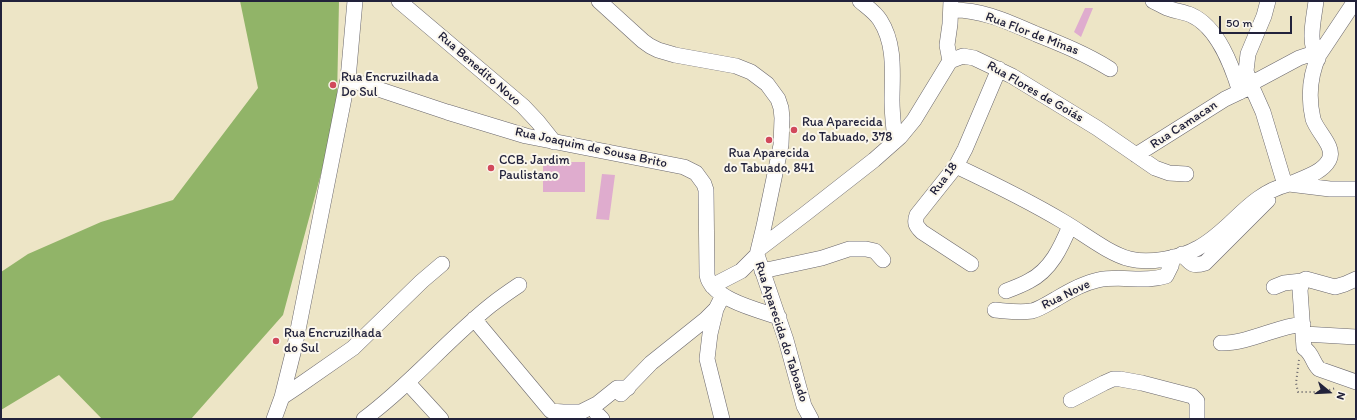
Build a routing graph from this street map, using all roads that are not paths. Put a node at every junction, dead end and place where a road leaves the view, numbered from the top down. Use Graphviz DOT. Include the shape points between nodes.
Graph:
graph roads {
  1 [pos="355,1"];
  2 [pos="399,1"];
  3 [pos="599,1"];
  4 [pos="860,1"];
  5 [pos="1153,1"];
  6 [pos="1268,1"];
  7 [pos="1316,1"];
  8 [pos="1355,1"];
  9 [pos="951,6"];
  10 [pos="1316,56"];
  11 [pos="950,61"];
  12 [pos="1110,68"];
  13 [pos="999,69"];
  14 [pos="348,79"];
  15 [pos="1241,91"];
  16 [pos="554,142"];
  17 [pos="895,142"];
  18 [pos="1136,155"];
  19 [pos="956,166"];
  20 [pos="1186,174"];
  21 [pos="1282,186"];
  22 [pos="1356,189"];
  23 [pos="1070,226"];
  24 [pos="758,252"];
  25 [pos="1177,256"];
  26 [pos="883,260"];
  27 [pos="442,264"];
  28 [pos="971,264"];
  29 [pos="762,271"];
  30 [pos="1356,279"];
  31 [pos="1302,281"];
  32 [pos="519,285"];
  33 [pos="1274,287"];
  34 [pos="717,291"];
  35 [pos="1006,291"];
  36 [pos="716,309"];
  37 [pos="995,310"];
  38 [pos="779,317"];
  39 [pos="474,319"];
  40 [pos="1304,335"];
  41 [pos="1356,338"];
  42 [pos="1221,343"];
  43 [pos="1355,382"];
  44 [pos="408,383"];
  45 [pos="628,388"];
  46 [pos="282,397"];
  47 [pos="1071,400"];
  48 [pos="596,417"];
  49 [pos="274,419"];
  50 [pos="364,419"];
  51 [pos="440,419"];
  52 [pos="722,419"];
  53 [pos="811,419"];
  54 [pos="1197,419"];
  1 -- 14 [label="street"];
  2 -- 16 [label="street, Rua Benedito Novo" via="523,106"];
  3 -- 24 [label="street, Rua Aparecida do Taboado" via="650,46 675,55 736,66 758,77 773,91 781,113 781,145"];
  4 -- 17 [label="street" via="880,20 887,33 892,56"];
  5 -- 15 [label="street" via="1191,15 1214,34"];
  6 -- 15 [label="street" via="1248,54"];
  7 -- 10 [label="street" via="1312,43"];
  8 -- 10 [label="street"];
  9 -- 11 [label="street" via="947,44"];
  9 -- 12 [label="street, Rua Flor de Minas" via="1006,21 1077,50"];
  10 -- 15 [label="street, Rua Camacan" via="1299,58"];
  10 -- 21 [label="street" via="1311,81 1311,103 1316,126 1330,148 1330,159 1317,171"];
  11 -- 13 [label="street, Rua Flores de Goiás" via="963,56"];
  11 -- 17 [label="street" via="914,120"];
  13 -- 18 [label="street, Rua Flores de Goiás" via="1097,128"];
  13 -- 19 [label="street, Rua 18"];
  14 -- 16 [label="street, Rua Joaquim de Sousa Brito" via="447,112"];
  14 -- 46 [label="street" via="303,310"];
  15 -- 18 [label="street, Rua Camacan"];
  15 -- 21 [label="street" via="1262,112"];
  16 -- 34 [label="street, Rua Joaquim de Sousa Brito" via="684,167 696,173 706,190 707,275"];
  17 -- 24 [label="street"];
  18 -- 20 [label="street, Rua Flores de Goiás" via="1155,168 1169,173"];
  19 -- 23 [label="street"];
  19 -- 28 [label="street, Rua 18" via="917,214 915,223 922,232"];
  21 -- 22 [label="street"];
  21 -- 25 [label="street" via="1254,201 1198,248"];
  23 -- 25 [label="street" via="1122,257 1132,260"];
  23 -- 35 [label="street" via="1047,268 1029,281"];
  24 -- 29 [label="street, Rua Aparecida do Taboado"];
  24 -- 34 [label="street" via="741,271"];
  25 -- 37 [label="street, Rua Nove" via="1166,276 1097,280 1071,290 1033,311"];
  26 -- 29 [label="street" via="875,251 849,249 822,258"];
  27 -- 46 [label="street" via="353,348"];
  29 -- 38 [label="street, Rua Aparecida do Taboado"];
  30 -- 31 [label="street" via="1339,286 1306,279"];
  31 -- 33 [label="street"];
  31 -- 40 [label="street" via="1300,290"];
  32 -- 39 [label="street"];
  34 -- 36 [label="street"];
  34 -- 38 [label="street"];
  36 -- 45 [label="street" via="697,328 651,363"];
  36 -- 52 [label="street" via="707,359"];
  38 -- 53 [label="street, Rua Aparecida do Taboado" via="804,406"];
  39 -- 44 [label="street"];
  39 -- 45 [label="street" via="551,410 581,412 597,404 617,388"];
  40 -- 41 [label="street"];
  40 -- 42 [label="street" via="1279,329 1235,343"];
  40 -- 43 [label="street" via="1320,369"];
  44 -- 50 [label="street"];
  44 -- 51 [label="street"];
  45 -- 48 [label="street"];
  46 -- 49 [label="street"];
  47 -- 54 [label="street" via="1104,383 1120,379 1192,396 1196,401"];
}
